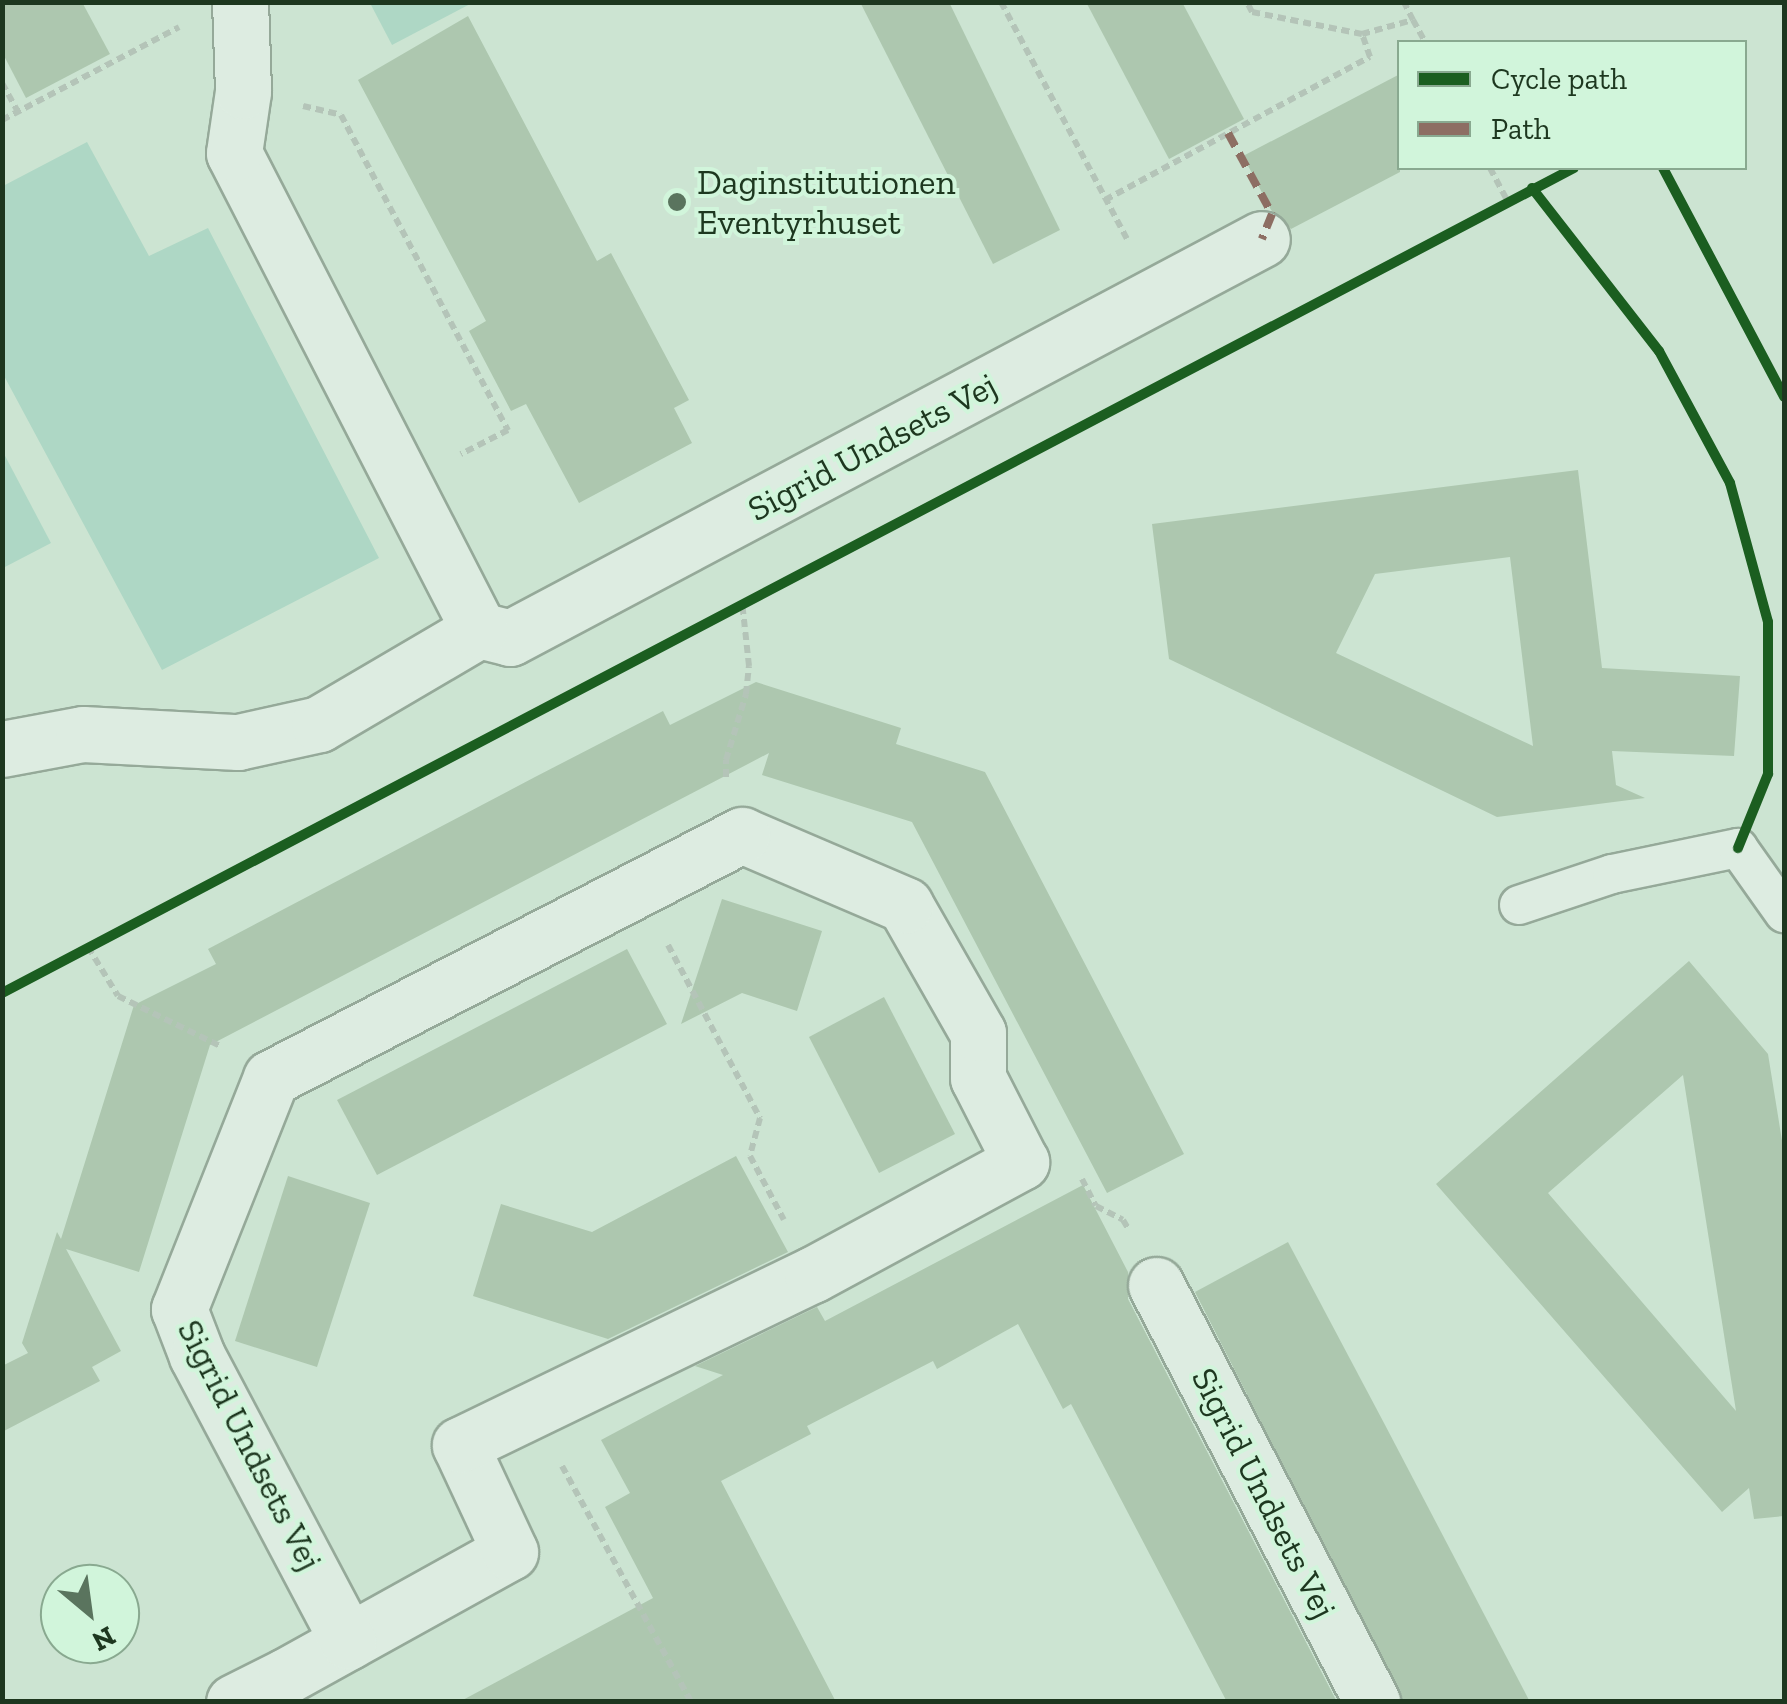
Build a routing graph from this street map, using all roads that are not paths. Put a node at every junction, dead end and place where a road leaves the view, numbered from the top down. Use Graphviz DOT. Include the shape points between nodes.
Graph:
graph roads {
  1 [pos="216,12"];
  2 [pos="1262,239"];
  3 [pos="480,630"];
  4 [pos="2,748"];
  5 [pos="1518,905"];
  6 [pos="1784,913"];
  7 [pos="1156,1285"];
  8 [pos="348,1642"];
  9 [pos="293,1689"];
  10 [pos="234,1702"];
  11 [pos="1372,1702"];
  1 -- 3 [label="street" via="243,91 234,152"];
  2 -- 3 [label="street, Sigrid Undsets Vej" via="510,638"];
  3 -- 4 [label="street, Sigrid Undsets Vej" via="319,724 238,742 82,734"];
  5 -- 6 [label="lane" via="1612,874 1738,848"];
  7 -- 11 [label="street, Sigrid Undsets Vej"];
  8 -- 8 [label="street, Sigrid Undsets Vej" via="197,1356 180,1310 271,1078 742,834 905,904 978,1032 978,1078 1020,1162 812,1274 460,1445 510,1552"];
  8 -- 9 [label="street"];
  9 -- 10 [label="street"];
}
